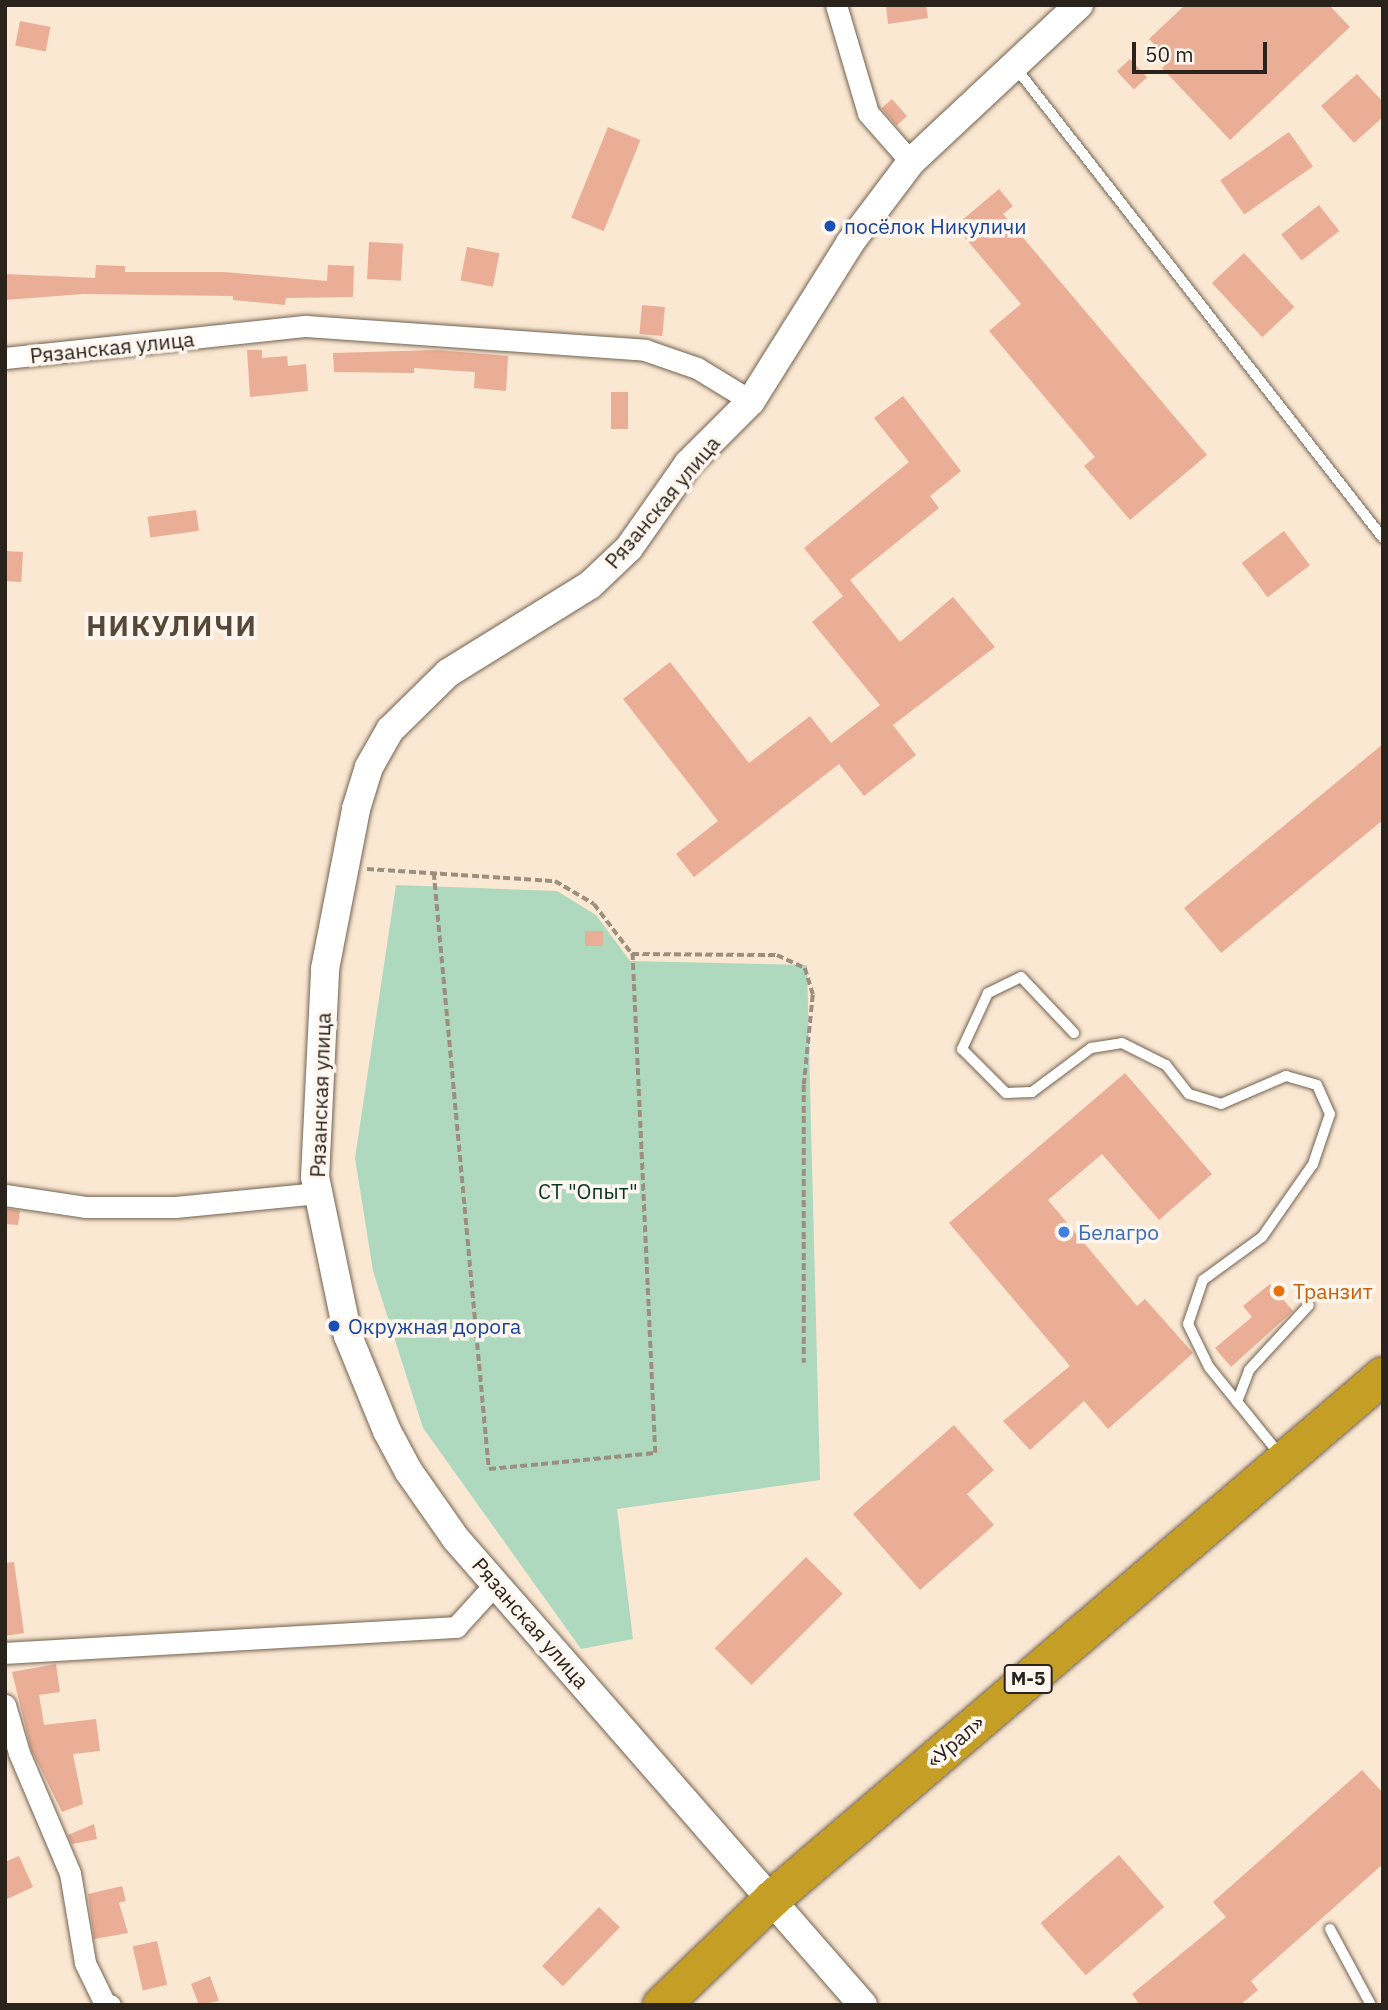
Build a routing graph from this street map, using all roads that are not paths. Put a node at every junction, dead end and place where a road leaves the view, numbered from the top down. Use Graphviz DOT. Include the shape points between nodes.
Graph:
graph roads {
  1 [pos="836,5"];
  2 [pos="1079,5"];
  3 [pos="1014,66"];
  4 [pos="911,162"];
  5 [pos="5,358"];
  6 [pos="751,401"];
  7 [pos="1383,538"];
  8 [pos="1074,1033"];
  9 [pos="318,1193"];
  10 [pos="5,1195"];
  11 [pos="1309,1305"];
  12 [pos="1383,1375"];
  13 [pos="1237,1402"];
  14 [pos="1284,1459"];
  15 [pos="496,1583"];
  16 [pos="5,1653"];
  17 [pos="5,1705"];
  18 [pos="772,1898"];
  19 [pos="1330,1928"];
  20 [pos="110,2005"];
  21 [pos="661,2005"];
  22 [pos="863,2005"];
  23 [pos="1371,2005"];
  1 -- 4 [label="street" via="869,113"];
  2 -- 3 [label="street, Рязанская улица"];
  3 -- 4 [label="street, Рязанская улица"];
  3 -- 7 [label="lane"];
  4 -- 6 [label="street, Рязанская улица" via="850,243"];
  5 -- 6 [label="street, Рязанская улица" via="306,326 645,350 697,368"];
  6 -- 9 [label="street, Рязанская улица" via="688,464 629,548 590,585 448,673 390,730 369,767 342,867 325,969 315,1159"];
  8 -- 13 [label="lane" via="1021,977 988,993 962,1049 1006,1093 1032,1092 1091,1048 1122,1043 1166,1065 1189,1094 1221,1104 1286,1076 1317,1085 1330,1114 1313,1164 1262,1237 1203,1279 1188,1324 1209,1367"];
  9 -- 10 [label="street" via="175,1208 85,1207"];
  9 -- 15 [label="street, Рязанская улица" via="348,1336 387,1432 456,1539"];
  11 -- 13 [label="lane" via="1249,1370"];
  12 -- 14 [label="highway, «Урал» / М-5"];
  13 -- 14 [label="lane"];
  14 -- 18 [label="highway, «Урал» / М-5"];
  15 -- 16 [label="street" via="456,1626"];
  15 -- 18 [label="street, Рязанская улица"];
  17 -- 20 [label="street" via="19,1753 70,1873 85,1963 105,2004"];
  18 -- 21 [label="highway, «Урал» / М-5"];
  18 -- 22 [label="street, Рязанская улица"];
  19 -- 23 [label="lane"];
}
